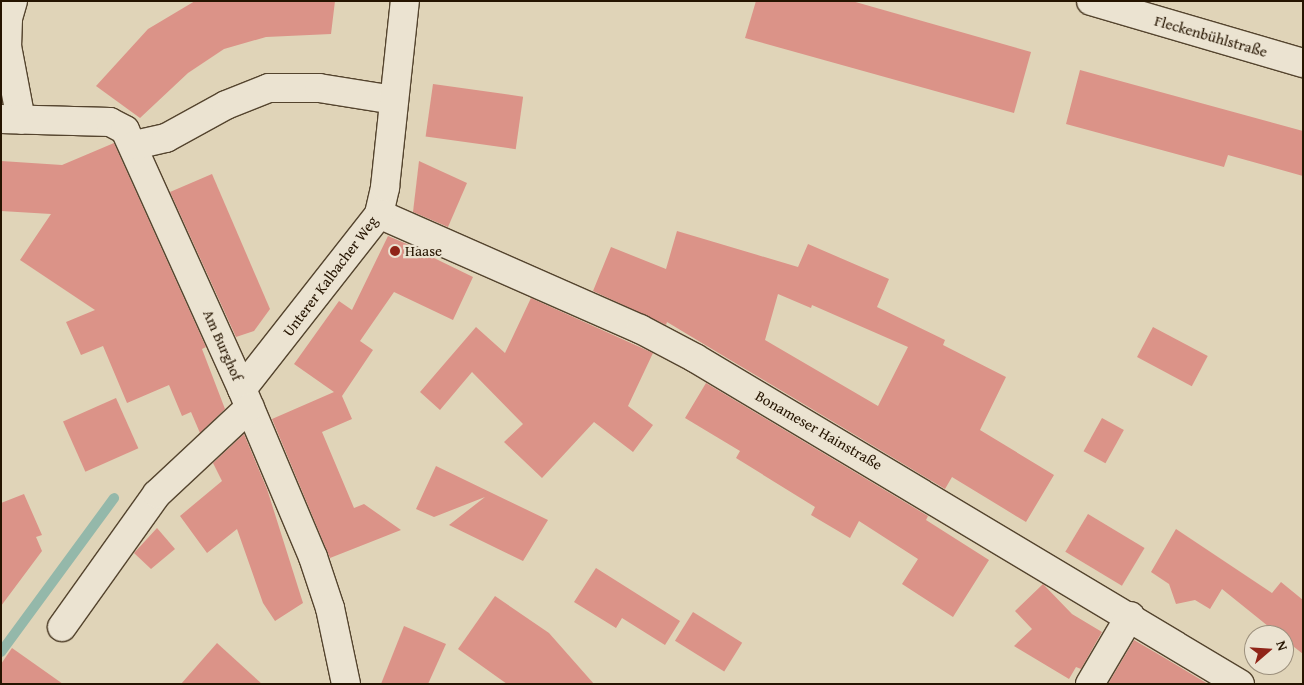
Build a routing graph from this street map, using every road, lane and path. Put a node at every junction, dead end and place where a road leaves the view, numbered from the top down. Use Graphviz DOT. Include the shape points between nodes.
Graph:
graph roads {
  1 [pos="13,1"];
  2 [pos="405,1"];
  3 [pos="1091,1"];
  4 [pos="1303,63"];
  5 [pos="394,100"];
  6 [pos="11,119"];
  7 [pos="135,145"];
  8 [pos="378,214"];
  9 [pos="246,398"];
  10 [pos="1130,616"];
  11 [pos="62,627"];
  12 [pos="346,684"];
  13 [pos="1090,684"];
  14 [pos="1240,684"];
  1 -- 6 [label="street" via="8,20"];
  2 -- 5 [label="street, Unterer Kalbacher Weg"];
  3 -- 4 [label="street, Fleckenbühlstraße"];
  5 -- 7 [label="street" via="319,88 269,88 226,105 166,138"];
  5 -- 8 [label="street, Unterer Kalbacher Weg" via="385,187"];
  6 -- 7 [label="street, Am Burghof" via="110,122 125,130"];
  7 -- 9 [label="street, Am Burghof"];
  8 -- 9 [label="street, Unterer Kalbacher Weg"];
  8 -- 10 [label="street, Bonameser Hainstraße" via="640,329 695,358"];
  9 -- 11 [label="street, Unterer Kalbacher Weg" via="157,494"];
  9 -- 12 [label="street, Am Burghof" via="316,566 330,608"];
  10 -- 13 [label="street"];
  10 -- 14 [label="street, Bonameser Hainstraße"];
}
